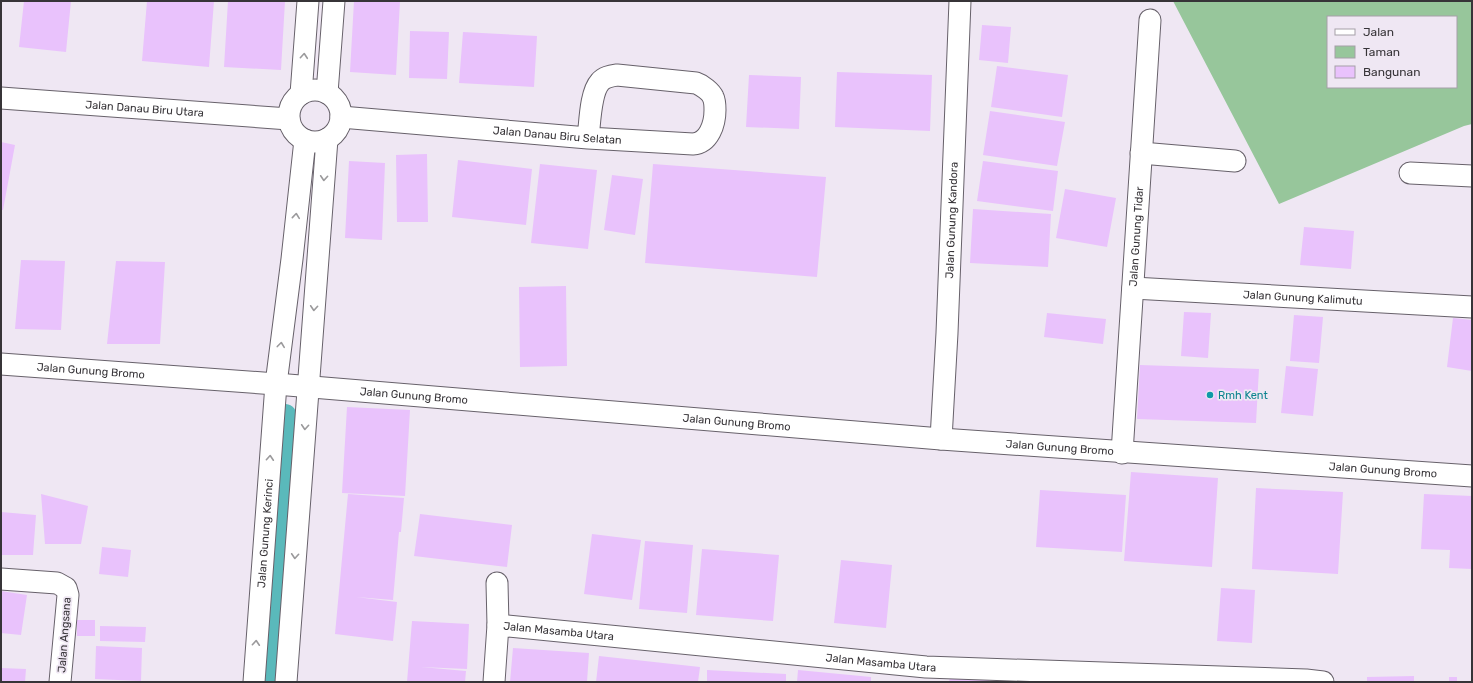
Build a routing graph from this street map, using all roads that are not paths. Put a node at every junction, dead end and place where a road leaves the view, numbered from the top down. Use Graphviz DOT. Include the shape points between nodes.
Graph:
graph roads {
  1 [pos="308,1"];
  2 [pos="334,1"];
  3 [pos="960,1"];
  4 [pos="1150,20"];
  5 [pos="327,93"];
  6 [pos="300,94"];
  7 [pos="1,98"];
  8 [pos="341,117"];
  9 [pos="289,119"];
  10 [pos="588,138"];
  11 [pos="327,139"];
  12 [pos="305,140"];
  13 [pos="1141,153"];
  14 [pos="1235,161"];
  15 [pos="1410,173"];
  16 [pos="1472,176"];
  17 [pos="1133,288"];
  18 [pos="1472,307"];
  19 [pos="1,364"];
  20 [pos="276,384"];
  21 [pos="308,388"];
  22 [pos="941,439"];
  23 [pos="1122,453"];
  24 [pos="1472,476"];
  25 [pos="1,579"];
  26 [pos="497,583"];
  27 [pos="498,625"];
  28 [pos="926,674"];
  29 [pos="60,682"];
  30 [pos="254,682"];
  31 [pos="286,682"];
  32 [pos="494,682"];
  33 [pos="1323,682"];
  6 -- 1 [label="street, one-way"];
  2 -- 5 [label="street"];
  3 -- 22 [label="street, Jalan Gunung Kandora"];
  4 -- 13 [label="street, Jalan Gunung Tidar"];
  5 -- 6 [label="street" via="314,90"];
  5 -- 8 [label="street" via="338,104"];
  6 -- 9 [label="street" via="291,105"];
  7 -- 9 [label="street, Jalan Danau Biru Utara"];
  8 -- 10 [label="street, Jalan Danau Biru Selatan"];
  8 -- 11 [label="street" via="337,130"];
  9 -- 12 [label="street" via="294,132"];
  10 -- 10 [label="street, Jalan Danau Biru Selatan" via="692,144 699,142 707,137 714,124 713,97 696,83 617,74 608,76 601,81 595,92"];
  11 -- 12 [label="street" via="316,142"];
  11 -- 21 [label="street, one-way"];
  20 -- 12 [label="street, Jalan Gunung Kerinci, one-way"];
  13 -- 14 [label="street"];
  13 -- 17 [label="street, Jalan Gunung Tidar"];
  15 -- 16 [label="street"];
  17 -- 18 [label="street, Jalan Gunung Kalimutu"];
  17 -- 23 [label="street, Jalan Gunung Tidar"];
  19 -- 20 [label="street, Jalan Gunung Bromo"];
  20 -- 21 [label="street, Jalan Gunung Bromo"];
  30 -- 20 [label="street, Jalan Gunung Kerinci, one-way"];
  21 -- 22 [label="street, Jalan Gunung Bromo"];
  21 -- 31 [label="street, one-way"];
  22 -- 23 [label="street, Jalan Gunung Bromo"];
  23 -- 24 [label="street, Jalan Gunung Bromo"];
  25 -- 29 [label="street, Jalan Angsana" via="57,583 66,588 68,595"];
  26 -- 27 [label="street"];
  27 -- 28 [label="street, Jalan Masamba Utara"];
  27 -- 32 [label="street, Jalan Masamba Utara"];
  28 -- 33 [label="street, Jalan Masamba Utara"];
}
